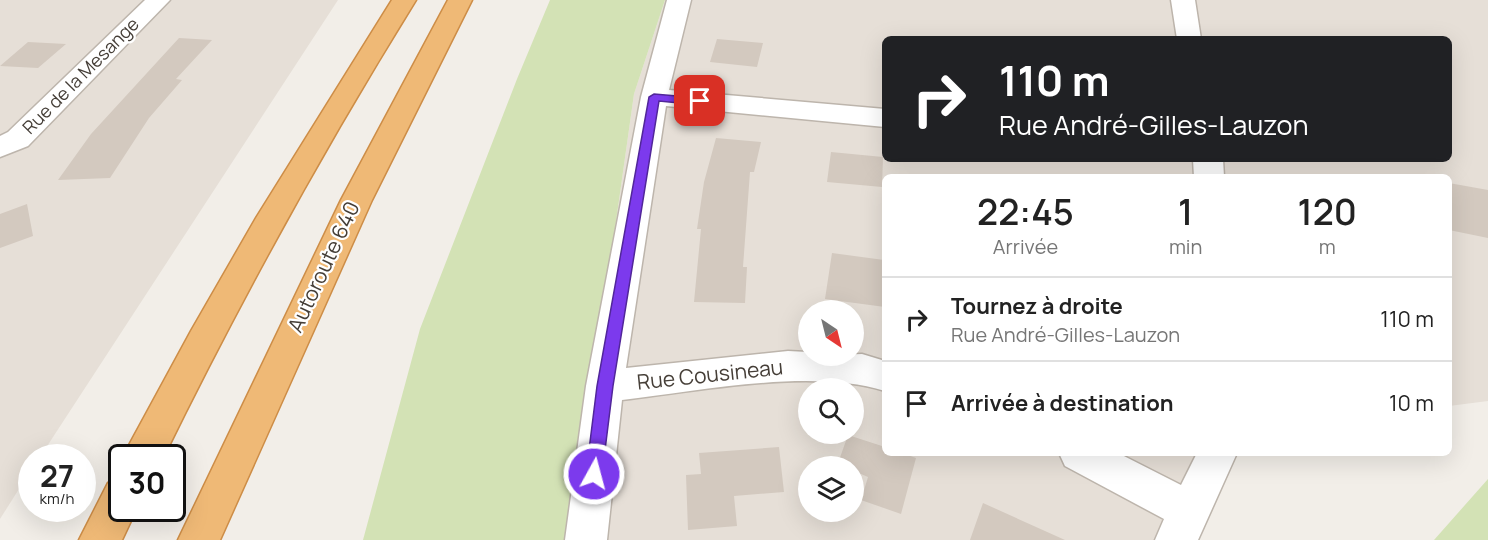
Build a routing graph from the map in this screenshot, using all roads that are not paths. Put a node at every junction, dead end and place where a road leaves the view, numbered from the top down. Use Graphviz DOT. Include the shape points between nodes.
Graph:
graph roads {
  1 [pos="158,0"];
  2 [pos="404,0"];
  3 [pos="460,0"];
  4 [pos="679,0"];
  5 [pos="1183,0"];
  6 [pos="1189,36"];
  7 [pos="654,97"];
  8 [pos="882,118"];
  9 [pos="0,148"];
  10 [pos="882,375"];
  11 [pos="605,386"];
  12 [pos="149,444"];
  13 [pos="1083,456"];
  14 [pos="1216,456"];
  15 [pos="109,522"];
  16 [pos="1183,525"];
  17 [pos="100,540"];
  18 [pos="199,540"];
  19 [pos="586,540"];
  1 -- 9 [label="street, Rue de la Mesange" via="18,138"];
  2 -- 12 [label="highway" via="332,113"];
  3 -- 18 [label="highway, Autoroute 640" via="340,232"];
  4 -- 7 [label="street"];
  5 -- 6 [label="street"];
  7 -- 8 [label="street"];
  7 -- 11 [label="street"];
  10 -- 11 [label="street, Rue Cousineau" via="862,369 788,366"];
  11 -- 19 [label="street"];
  13 -- 16 [label="street"];
  14 -- 16 [label="street"];
  15 -- 17 [label="highway"];
}
